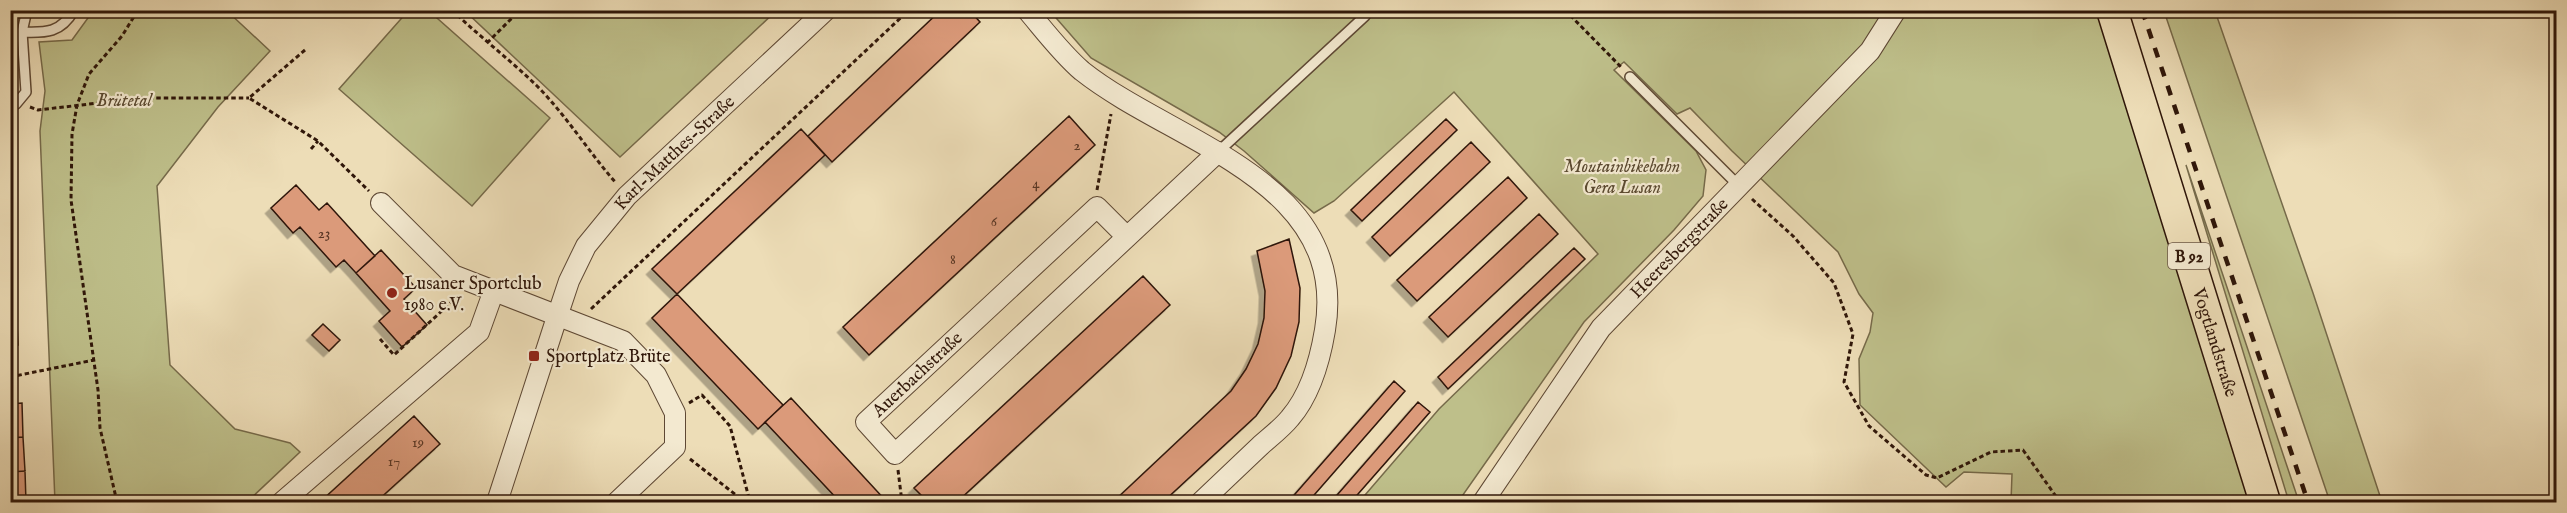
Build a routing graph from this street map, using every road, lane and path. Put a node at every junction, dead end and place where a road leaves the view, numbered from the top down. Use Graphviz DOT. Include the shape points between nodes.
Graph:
graph roads {
  1 [pos="27,10"];
  2 [pos="74,10"];
  3 [pos="138,10"];
  4 [pos="452,10"];
  5 [pos="520,10"];
  6 [pos="826,10"];
  7 [pos="909,10"];
  8 [pos="1027,10"];
  9 [pos="1367,10"];
  10 [pos="1565,10"];
  11 [pos="1896,10"];
  12 [pos="2112,10"];
  13 [pos="22,32"];
  14 [pos="487,43"];
  15 [pos="305,50"];
  16 [pos="1630,77"];
  17 [pos="1119,97"];
  18 [pos="249,98"];
  19 [pos="13,105"];
  20 [pos="77,105"];
  21 [pos="318,141"];
  22 [pos="311,149"];
  23 [pos="1218,152"];
  24 [pos="1738,185"];
  25 [pos="627,196"];
  26 [pos="381,203"];
  27 [pos="1097,207"];
  28 [pos="1126,236"];
  29 [pos="469,282"];
  30 [pos="493,293"];
  31 [pos="566,321"];
  32 [pos="380,339"];
  33 [pos="94,360"];
  34 [pos="10,377"];
  35 [pos="675,413"];
  36 [pos="675,447"];
  37 [pos="895,454"];
  38 [pos="117,502"];
  39 [pos="282,502"];
  40 [pos="497,502"];
  41 [pos="617,502"];
  42 [pos="745,502"];
  43 [pos="750,502"];
  44 [pos="902,502"];
  45 [pos="1201,502"];
  46 [pos="1483,502"];
  47 [pos="2060,502"];
  48 [pos="2265,502"];
  1 -- 13 [label="lane"];
  2 -- 13 [label="lane" via="63,25 47,33"];
  3 -- 20 [label="path" via="122,36 89,74"];
  4 -- 14 [label="path"];
  5 -- 14 [label="path"];
  6 -- 25 [label="street, Karl-Matthes-Straße"];
  7 -- 31 [label="path"];
  8 -- 17 [label="street" via="1081,70"];
  9 -- 23 [label="lane"];
  10 -- 16 [label="path"];
  11 -- 24 [label="street, Heeresbergstraße" via="1870,51"];
  12 -- 48 [label="main road, Vogtlandstraße / B 92"];
  13 -- 19 [label="lane" via="26,92"];
  14 -- 25 [label="path" via="536,85"];
  15 -- 18 [label="path"];
  16 -- 24 [label="lane"];
  17 -- 23 [label="street"];
  17 -- 27 [label="path" via="1112,108"];
  18 -- 20 [label="path" via="141,98"];
  18 -- 21 [label="path"];
  19 -- 20 [label="path" via="38,110"];
  20 -- 33 [label="path" via="72,134 71,200"];
  21 -- 22 [label="path"];
  21 -- 26 [label="path"];
  23 -- 28 [label="street"];
  23 -- 45 [label="street" via="1276,193 1300,218 1318,249 1329,310 1316,373 1291,417"];
  24 -- 46 [label="street, Heeresbergstraße" via="1601,328"];
  24 -- 47 [label="path" via="1793,236 1834,283 1853,334 1844,382 1869,426 1926,475 1937,478 1991,452 2023,450"];
  25 -- 31 [label="street, Karl-Matthes-Straße" via="586,246 569,281"];
  26 -- 29 [label="street" via="453,275"];
  27 -- 28 [label="street"];
  27 -- 37 [label="street, Auerbachstraße" via="866,422"];
  28 -- 37 [label="street"];
  29 -- 30 [label="street"];
  29 -- 32 [label="path" via="462,293 394,355"];
  30 -- 31 [label="street"];
  30 -- 39 [label="street" via="479,332"];
  31 -- 35 [label="street" via="623,341 656,375"];
  31 -- 40 [label="street, Karl-Matthes-Straße"];
  33 -- 34 [label="path"];
  33 -- 38 [label="path" via="100,428"];
  35 -- 36 [label="street"];
  35 -- 43 [label="path" via="702,395 730,426"];
  36 -- 41 [label="street"];
  36 -- 42 [label="path"];
  37 -- 44 [label="path"];
}
